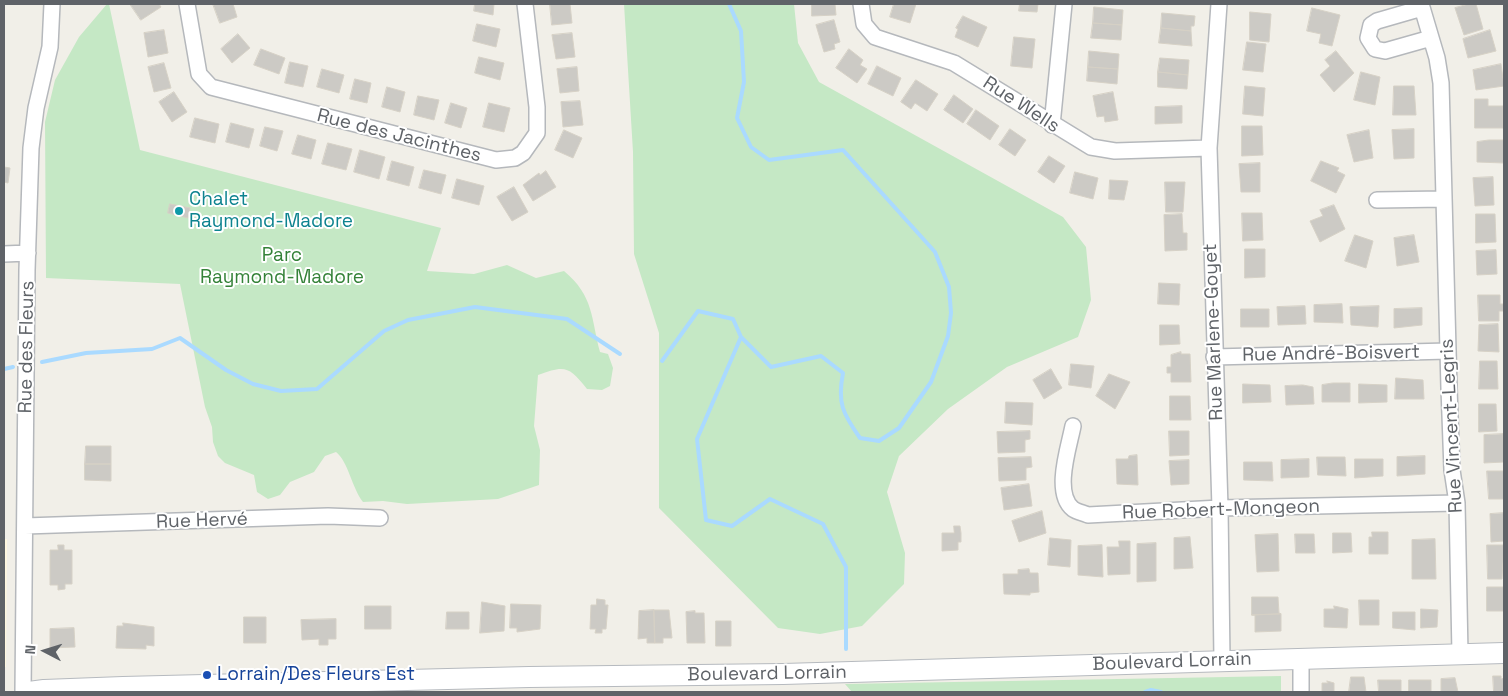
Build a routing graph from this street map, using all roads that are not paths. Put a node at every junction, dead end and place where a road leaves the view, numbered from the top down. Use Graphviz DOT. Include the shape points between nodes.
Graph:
graph roads {
  1 [pos="52,4"];
  2 [pos="187,4"];
  3 [pos="525,4"];
  4 [pos="862,4"];
  5 [pos="1064,4"];
  6 [pos="1219,4"];
  7 [pos="1422,6"];
  8 [pos="1431,38"];
  9 [pos="1052,125"];
  10 [pos="1208,148"];
  11 [pos="1444,198"];
  12 [pos="1377,200"];
  13 [pos="28,253"];
  14 [pos="4,254"];
  15 [pos="1448,351"];
  16 [pos="1214,357"];
  17 [pos="1073,426"];
  18 [pos="1457,502"];
  19 [pos="1220,508"];
  20 [pos="380,518"];
  21 [pos="24,526"];
  22 [pos="1504,653"];
  23 [pos="1460,654"];
  24 [pos="1301,658"];
  25 [pos="1222,660"];
  26 [pos="529,677"];
  27 [pos="446,679"];
  28 [pos="117,690"];
  29 [pos="23,692"];
  30 [pos="29,692"];
  31 [pos="471,692"];
  32 [pos="508,692"];
  33 [pos="1301,692"];
  1 -- 13 [label="street, Rue des Fleurs" via="50,47 33,126"];
  2 -- 3 [label="street, Rue des Jacinthes" via="199,74 211,87 496,160 515,158 523,153 537,133 538,113"];
  4 -- 9 [label="street, Rue Wells" via="864,24 875,37 954,63"];
  5 -- 9 [label="street"];
  6 -- 10 [label="street, Rue Marlene-Goyet"];
  7 -- 8 [label="street, Rue Vincent-Legris"];
  7 -- 8 [label="street, Rue Vincent-Legris" via="1377,21 1371,25 1368,38 1376,49 1385,51"];
  8 -- 11 [label="street, Rue Vincent-Legris" via="1441,83"];
  9 -- 10 [label="street, Rue Wells" via="1080,142 1102,150"];
  10 -- 16 [label="street, Rue Marlene-Goyet"];
  11 -- 12 [label="street"];
  11 -- 15 [label="street, Rue Vincent-Legris"];
  13 -- 14 [label="street"];
  13 -- 21 [label="street, Rue des Fleurs"];
  15 -- 16 [label="street, Rue André-Boisvert"];
  15 -- 18 [label="street, Rue Vincent-Legris" via="1451,454"];
  16 -- 19 [label="street, Rue Marlene-Goyet"];
  17 -- 19 [label="street, Rue Robert-Mongeon" via="1063,472 1064,493 1073,509 1103,516"];
  18 -- 19 [label="street, Rue Robert-Mongeon"];
  18 -- 23 [label="street, Rue Vincent-Legris"];
  19 -- 25 [label="street, Rue Marlene-Goyet"];
  20 -- 21 [label="street, Rue Hervé" via="328,516"];
  21 -- 29 [label="street, Rue des Fleurs"];
  22 -- 23 [label="main road, Boulevard Lorrain"];
  23 -- 24 [label="main road, Boulevard Lorrain"];
  24 -- 25 [label="main road, Boulevard Lorrain"];
  24 -- 33 [label="street"];
  25 -- 26 [label="main road, Boulevard Lorrain" via="784,674"];
  26 -- 27 [label="main road, Boulevard Lorrain"];
  26 -- 32 [label="main road"];
  27 -- 28 [label="main road, Boulevard Lorrain"];
  27 -- 31 [label="main road"];
  28 -- 30 [label="main road, Boulevard Lorrain"];
}
